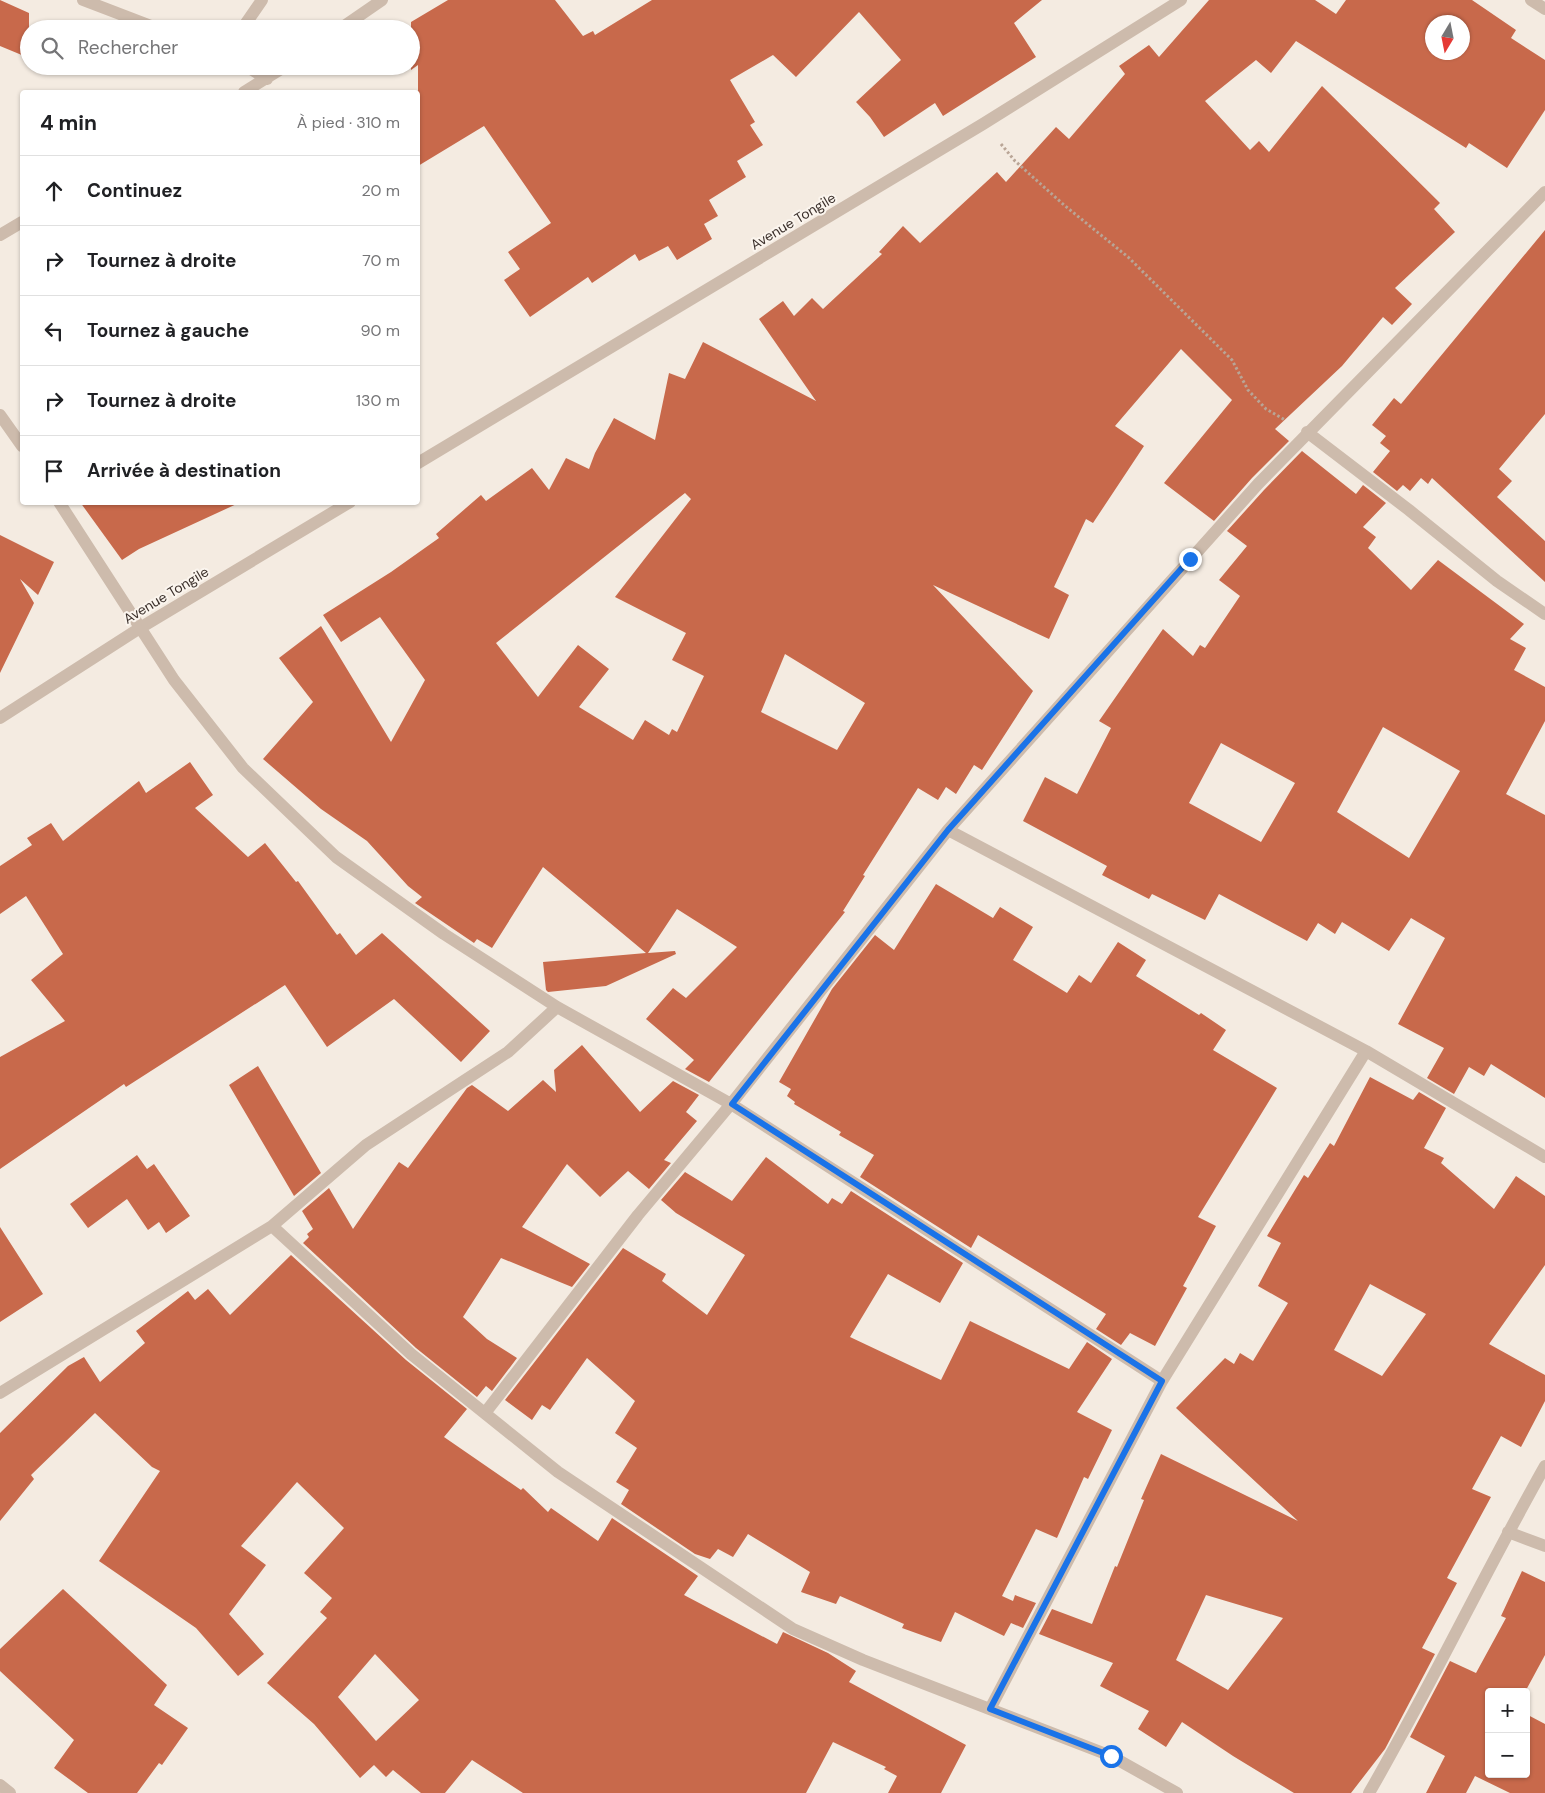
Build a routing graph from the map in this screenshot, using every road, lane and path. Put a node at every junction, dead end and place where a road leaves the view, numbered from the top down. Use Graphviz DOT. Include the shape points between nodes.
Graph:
graph roads {
  1 [pos="83,0"];
  2 [pos="262,0"];
  3 [pos="382,0"];
  4 [pos="1181,0"];
  5 [pos="1532,0"];
  6 [pos="1545,9"];
  7 [pos="136,20"];
  8 [pos="248,20"];
  9 [pos="353,20"];
  10 [pos="261,75"];
  11 [pos="273,75"];
  12 [pos="267,79"];
  13 [pos="248,90"];
  14 [pos="983,124"];
  15 [pos="1545,192"];
  16 [pos="20,223"];
  17 [pos="0,235"];
  18 [pos="0,415"];
  19 [pos="1308,432"];
  20 [pos="20,443"];
  21 [pos="420,461"];
  22 [pos="61,505"];
  23 [pos="345,505"];
  24 [pos="1545,614"];
  25 [pos="140,628"];
  26 [pos="0,718"];
  27 [pos="948,830"];
  28 [pos="557,1007"];
  29 [pos="1366,1051"];
  30 [pos="732,1104"];
  31 [pos="1545,1157"];
  32 [pos="272,1226"];
  33 [pos="1162,1381"];
  34 [pos="0,1393"];
  35 [pos="484,1414"];
  36 [pos="1545,1466"];
  37 [pos="1508,1532"];
  38 [pos="1545,1546"];
  39 [pos="990,1709"];
  40 [pos="0,1785"];
  41 [pos="10,1793"];
  42 [pos="1177,1793"];
  43 [pos="1369,1793"];
  1 -- 7 [label="street"];
  2 -- 8 [label="street"];
  3 -- 9 [label="street"];
  4 -- 14 [label="street, Avenue Tongile"];
  5 -- 6 [label="street"];
  10 -- 12 [label="street"];
  11 -- 12 [label="street"];
  12 -- 13 [label="street"];
  14 -- 19 [label="path" via="1015,161 1128,257 1232,360 1248,390 1266,409"];
  14 -- 21 [label="street, Avenue Tongile"];
  15 -- 19 [label="street"];
  16 -- 17 [label="street"];
  18 -- 20 [label="street"];
  19 -- 24 [label="street" via="1496,581"];
  19 -- 27 [label="street"];
  22 -- 25 [label="street"];
  23 -- 25 [label="street, Avenue Tongile"];
  25 -- 26 [label="street, Avenue Tongile"];
  25 -- 28 [label="street" via="174,680 243,768 336,857 444,934"];
  27 -- 29 [label="street"];
  27 -- 30 [label="street"];
  28 -- 30 [label="street"];
  28 -- 32 [label="street" via="508,1052 366,1145"];
  29 -- 31 [label="street"];
  29 -- 33 [label="street"];
  30 -- 33 [label="street"];
  30 -- 35 [label="street" via="638,1215"];
  32 -- 34 [label="street"];
  32 -- 35 [label="street" via="411,1354"];
  33 -- 39 [label="street"];
  35 -- 39 [label="street" via="558,1472 793,1629"];
  36 -- 37 [label="street"];
  37 -- 38 [label="street"];
  37 -- 43 [label="street" via="1400,1741"];
  39 -- 42 [label="street" via="1111,1756"];
  40 -- 41 [label="street"];
}
